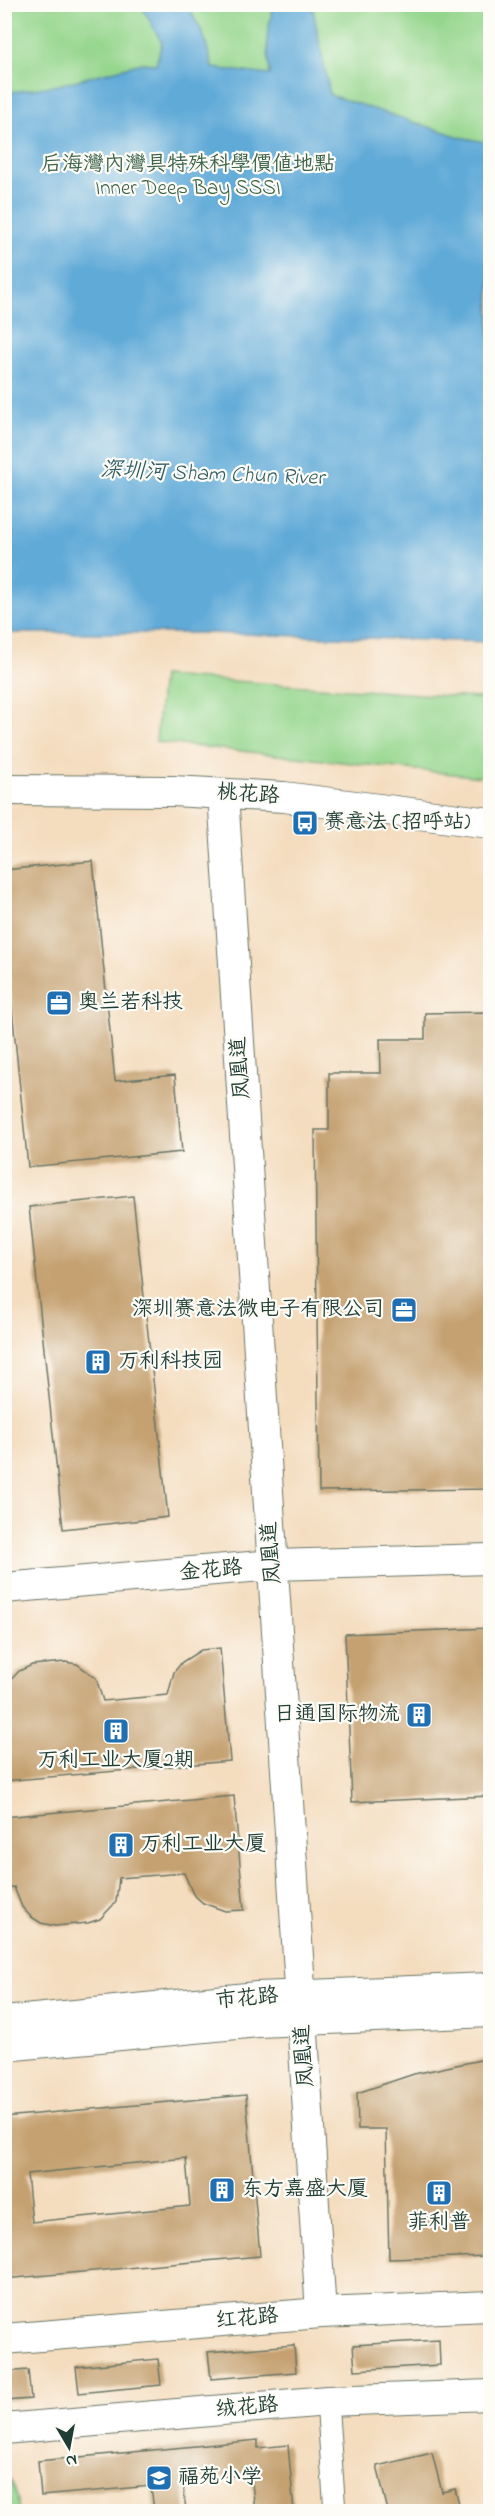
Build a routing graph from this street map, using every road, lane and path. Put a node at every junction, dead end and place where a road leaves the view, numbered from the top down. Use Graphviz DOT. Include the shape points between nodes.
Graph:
graph roads {
  1 [pos="4,790"];
  2 [pos="223,794"];
  3 [pos="490,823"];
  4 [pos="490,1559"];
  5 [pos="273,1565"];
  6 [pos="4,1588"];
  7 [pos="490,1988"];
  8 [pos="302,2007"];
  9 [pos="490,2012"];
  10 [pos="4,2022"];
  11 [pos="4,2046"];
  12 [pos="490,2306"];
  13 [pos="321,2313"];
  14 [pos="4,2339"];
  15 [pos="490,2395"];
  16 [pos="327,2401"];
  17 [pos="4,2429"];
  18 [pos="335,2511"];
  1 -- 2 [label="street, 桃花路"];
  2 -- 3 [label="street, 桃花路" via="284,797"];
  2 -- 5 [label="street, 凤凰道"];
  4 -- 5 [label="street, 金花路"];
  5 -- 6 [label="street, 金花路"];
  5 -- 8 [label="street, 凤凰道"];
  7 -- 8 [label="street, 市花路"];
  8 -- 9 [label="street, 市花路"];
  8 -- 10 [label="street, 市花路"];
  8 -- 11 [label="street, 市花路"];
  8 -- 13 [label="street, 凤凰道"];
  12 -- 13 [label="street, 红花路"];
  13 -- 14 [label="street, 红花路"];
  15 -- 16 [label="street, 绒花路"];
  16 -- 17 [label="street, 绒花路"];
  16 -- 18 [label="street"];
}
